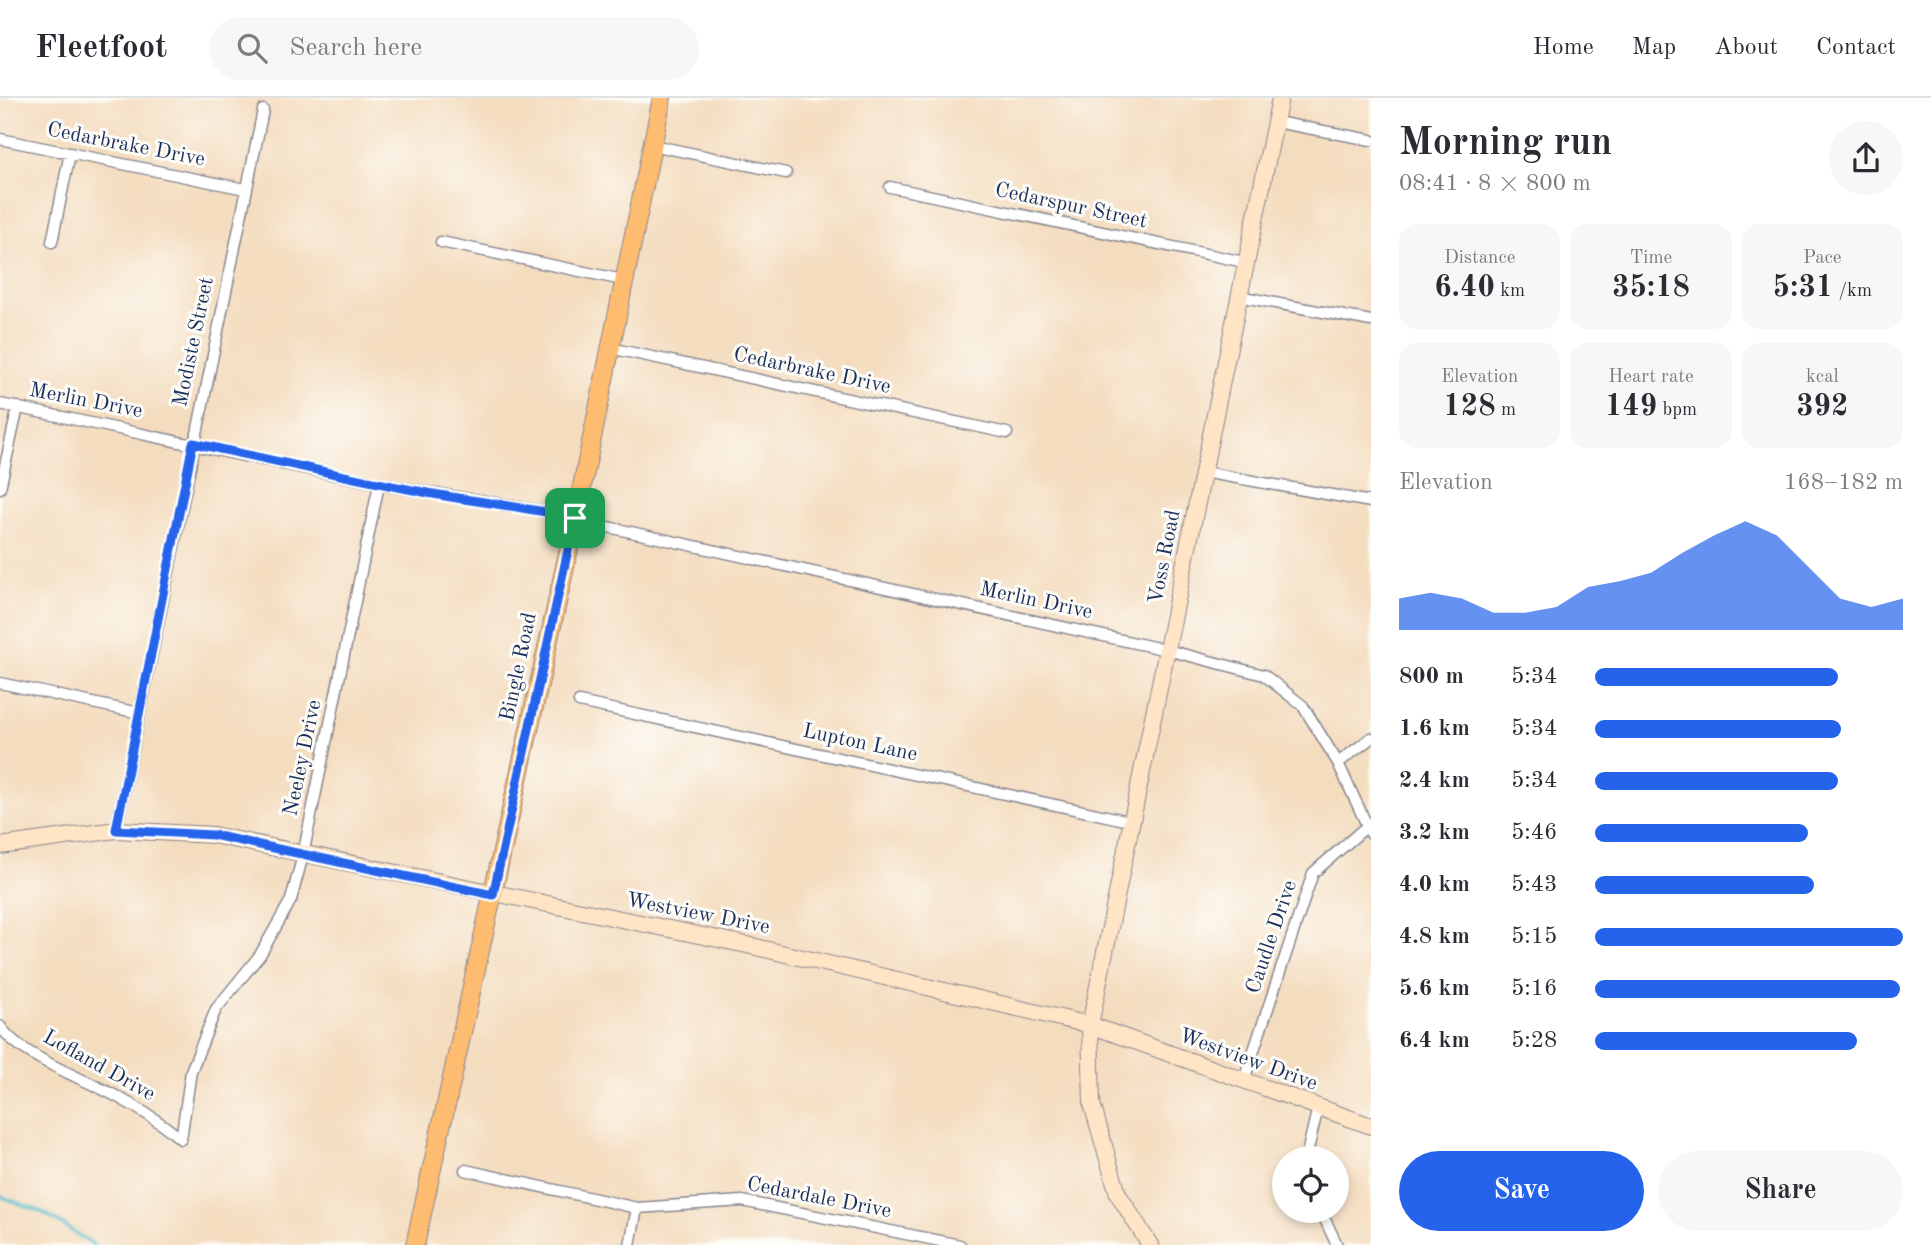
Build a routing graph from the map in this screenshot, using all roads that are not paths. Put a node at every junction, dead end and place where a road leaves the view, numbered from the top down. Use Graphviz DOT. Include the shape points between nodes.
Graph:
graph roads {
  1 [pos="662,98"];
  2 [pos="1280,98"];
  3 [pos="263,110"];
  4 [pos="1276,122"];
  5 [pos="0,139"];
  6 [pos="1371,140"];
  7 [pos="652,145"];
  8 [pos="70,153"];
  9 [pos="786,173"];
  10 [pos="890,187"];
  11 [pos="245,189"];
  12 [pos="52,242"];
  13 [pos="441,242"];
  14 [pos="1244,262"];
  15 [pos="623,280"];
  16 [pos="1238,296"];
  17 [pos="1371,321"];
  18 [pos="610,348"];
  19 [pos="0,404"];
  20 [pos="18,407"];
  21 [pos="1007,433"];
  22 [pos="193,443"];
  23 [pos="1203,472"];
  24 [pos="379,484"];
  25 [pos="0,488"];
  26 [pos="1371,502"];
  27 [pos="575,518"];
  28 [pos="608,527"];
  29 [pos="1167,650"];
  30 [pos="0,683"];
  31 [pos="579,702"];
  32 [pos="139,713"];
  33 [pos="1371,738"];
  34 [pos="1338,763"];
  35 [pos="1134,822"];
  36 [pos="116,830"];
  37 [pos="1369,830"];
  38 [pos="0,846"];
  39 [pos="303,855"];
  40 [pos="493,895"];
  41 [pos="1090,1025"];
  42 [pos="0,1026"];
  43 [pos="1244,1080"];
  44 [pos="1318,1107"];
  45 [pos="1371,1126"];
  46 [pos="181,1139"];
  47 [pos="1310,1146"];
  48 [pos="465,1170"];
  49 [pos="637,1208"];
  50 [pos="1327,1223"];
  51 [pos="415,1245"];
  52 [pos="630,1245"];
  53 [pos="960,1245"];
  54 [pos="1150,1245"];
  55 [pos="1337,1245"];
  1 -- 7 [label="main road, Bingle Road"];
  2 -- 4 [label="main road, Voss Road"];
  3 -- 11 [label="street, Modiste Street"];
  4 -- 6 [label="street"];
  4 -- 14 [label="main road, Voss Road"];
  5 -- 8 [label="street, Cedarbrake Drive"];
  7 -- 9 [label="street"];
  7 -- 15 [label="main road, Bingle Road"];
  8 -- 11 [label="street, Cedarbrake Drive"];
  8 -- 12 [label="street"];
  10 -- 14 [label="street, Cedarspur Street"];
  11 -- 22 [label="street, Modiste Street"];
  13 -- 15 [label="street"];
  14 -- 16 [label="main road, Voss Road"];
  15 -- 18 [label="main road, Bingle Road"];
  16 -- 17 [label="street"];
  16 -- 23 [label="main road, Voss Road"];
  18 -- 21 [label="street, Cedarbrake Drive"];
  18 -- 27 [label="main road, Bingle Road"];
  19 -- 20 [label="street, Merlin Drive"];
  20 -- 22 [label="street, Merlin Drive"];
  20 -- 25 [label="street"];
  22 -- 24 [label="street, Merlin Drive"];
  22 -- 32 [label="street, Modiste Street"];
  23 -- 26 [label="street"];
  23 -- 29 [label="main road, Voss Road"];
  24 -- 27 [label="street, Merlin Drive"];
  24 -- 39 [label="street, Neeley Drive"];
  27 -- 40 [label="main road, Bingle Road"];
  28 -- 29 [label="street, Merlin Drive"];
  29 -- 34 [label="street, Merlin Drive" via="1264,675 1303,706"];
  29 -- 35 [label="main road, Voss Road"];
  30 -- 32 [label="street"];
  31 -- 35 [label="street, Lupton Lane"];
  32 -- 36 [label="street, Modiste Street"];
  33 -- 34 [label="street"];
  34 -- 37 [label="street, Merlin Drive"];
  35 -- 41 [label="main road, Voss Road"];
  36 -- 38 [label="main road, Westview Drive"];
  36 -- 39 [label="main road, Westview Drive" via="213,835"];
  37 -- 43 [label="street, Caudle Drive" via="1313,873"];
  39 -- 40 [label="main road, Westview Drive"];
  39 -- 46 [label="street, Neeley Drive" via="291,900 266,944 216,1009 191,1072"];
  40 -- 41 [label="main road, Westview Drive" via="747,945"];
  40 -- 51 [label="main road, Bingle Road"];
  41 -- 43 [label="main road, Westview Drive"];
  41 -- 54 [label="main road, Voss Road" via="1092,1104 1118,1194"];
  42 -- 46 [label="street, Lofland Drive" via="43,1059 126,1102"];
  43 -- 44 [label="main road, Westview Drive"];
  44 -- 45 [label="main road, Westview Drive"];
  44 -- 47 [label="street"];
  48 -- 49 [label="street, Cedardale Drive"];
  49 -- 52 [label="street"];
  49 -- 53 [label="street, Cedardale Drive" via="742,1202"];
  50 -- 55 [label="street"];
}
